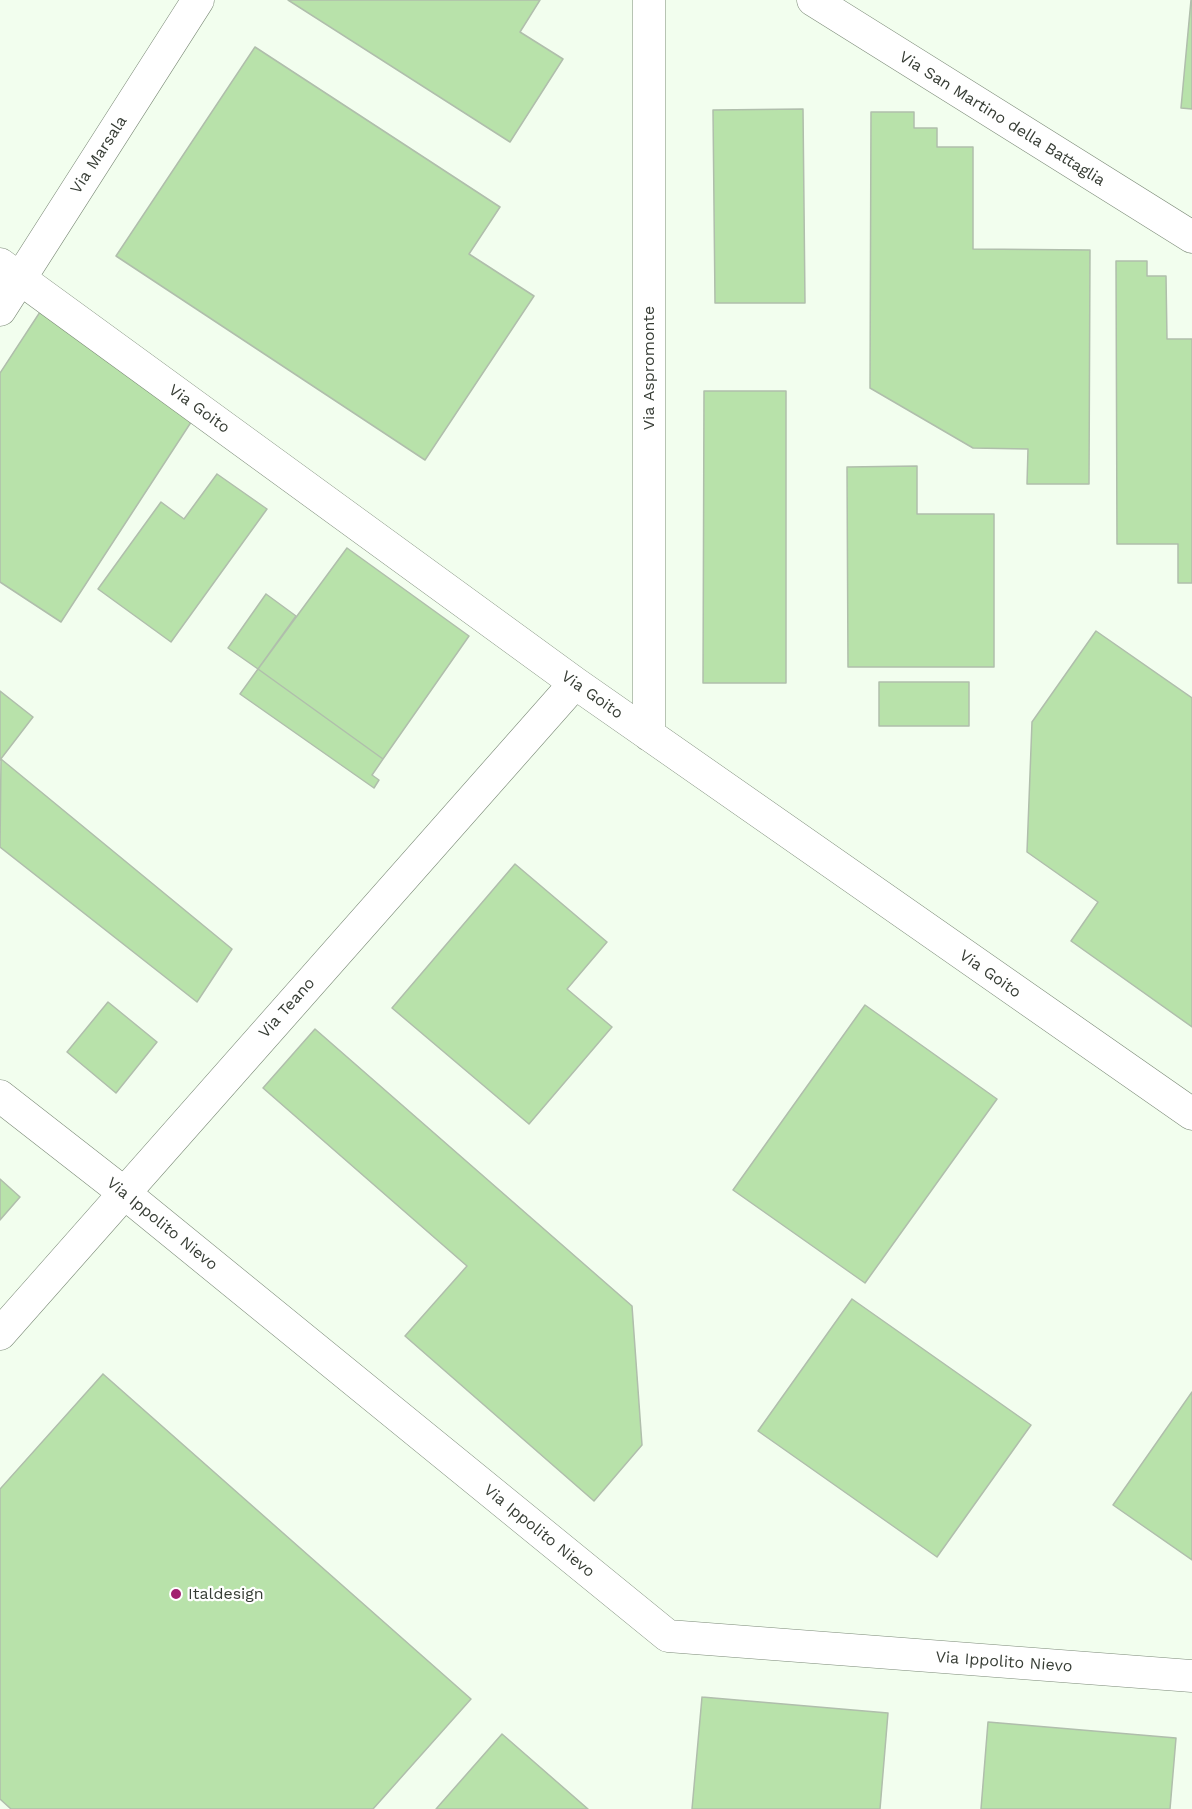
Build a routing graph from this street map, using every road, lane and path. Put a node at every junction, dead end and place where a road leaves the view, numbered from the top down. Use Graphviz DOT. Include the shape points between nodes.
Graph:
graph roads {
  1 [pos="198,0"];
  2 [pos="649,0"];
  3 [pos="813,0"];
  4 [pos="1192,237"];
  5 [pos="10,272"];
  6 [pos="0,310"];
  7 [pos="575,683"];
  8 [pos="649,735"];
  9 [pos="0,1096"];
  10 [pos="1192,1114"];
  11 [pos="123,1192"];
  12 [pos="0,1334"];
  13 [pos="1192,1676"];
  1 -- 5 [label="street, Via Marsala"];
  2 -- 8 [label="street, Via Aspromonte"];
  3 -- 4 [label="street, Via San Martino della Battaglia"];
  5 -- 6 [label="street, Via Marsala"];
  5 -- 7 [label="street, Via Goito"];
  7 -- 8 [label="street, Via Goito"];
  7 -- 11 [label="street, Via Teano"];
  8 -- 10 [label="street, Via Goito"];
  9 -- 11 [label="street, Via Ippolito Nievo"];
  11 -- 12 [label="street, Via Teano"];
  11 -- 13 [label="street, Via Ippolito Nievo" via="668,1636"];
}
